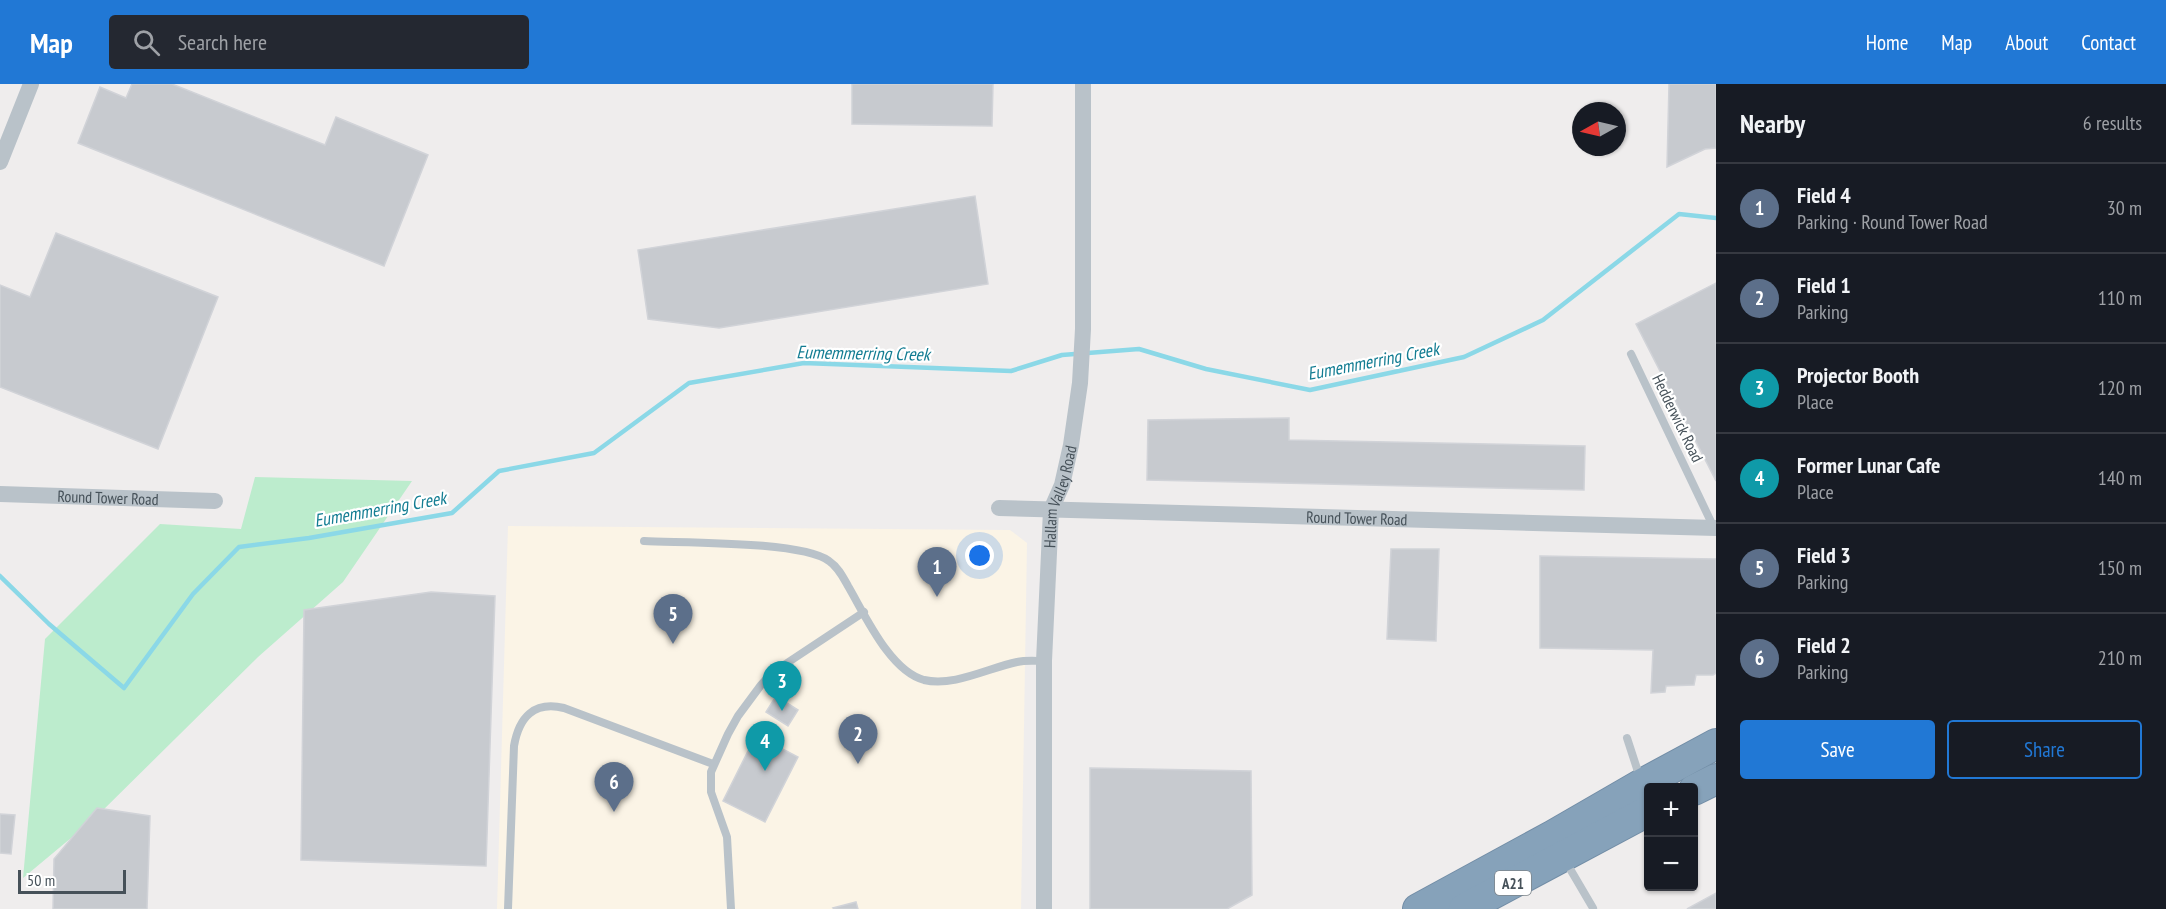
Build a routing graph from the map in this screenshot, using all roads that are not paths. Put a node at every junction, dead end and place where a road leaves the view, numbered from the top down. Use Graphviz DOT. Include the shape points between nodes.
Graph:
graph roads {
  1 [pos="31,84"];
  2 [pos="1083,84"];
  3 [pos="0,162"];
  4 [pos="1630,354"];
  5 [pos="0,494"];
  6 [pos="215,501"];
  7 [pos="999,508"];
  8 [pos="1051,510"];
  9 [pos="1715,528"];
  10 [pos="644,541"];
  11 [pos="864,612"];
  12 [pos="1044,661"];
  13 [pos="1627,738"];
  14 [pos="1716,744"];
  15 [pos="713,764"];
  16 [pos="1716,779"];
  17 [pos="1664,783"];
  18 [pos="1698,788"];
  19 [pos="1644,790"];
  20 [pos="1644,797"];
  21 [pos="1557,846"];
  22 [pos="1427,907"];
  23 [pos="1593,908"];
  24 [pos="508,909"];
  25 [pos="731,909"];
  26 [pos="1044,909"];
  27 [pos="1464,909"];
  1 -- 3 [label="street"];
  2 -- 8 [label="street, Hallam Valley Road" via="1080,383 1071,446 1062,485"];
  4 -- 9 [label="lane, Hedderwick Road"];
  5 -- 6 [label="street, Round Tower Road"];
  7 -- 8 [label="street, Round Tower Road"];
  8 -- 9 [label="street, Round Tower Road"];
  8 -- 12 [label="street, Hallam Valley Road"];
  10 -- 11 [label="lane" via="771,547 819,555 836,566"];
  11 -- 12 [label="lane" via="895,660 910,674 925,680 942,681 1016,662"];
  11 -- 15 [label="lane" via="772,673 738,716"];
  12 -- 26 [label="street, Hallam Valley Road"];
  13 -- 19 [label="lane"];
  14 -- 17 [label="highway, A21"];
  15 -- 24 [label="lane" via="564,708 536,709 520,724 514,746"];
  15 -- 25 [label="lane" via="711,792 727,837"];
  16 -- 18 [label="highway"];
  20 -- 21 [label="highway, A21"];
  21 -- 22 [label="highway, A21"];
  21 -- 23 [label="lane"];
  21 -- 27 [label="highway, A21"];
}
